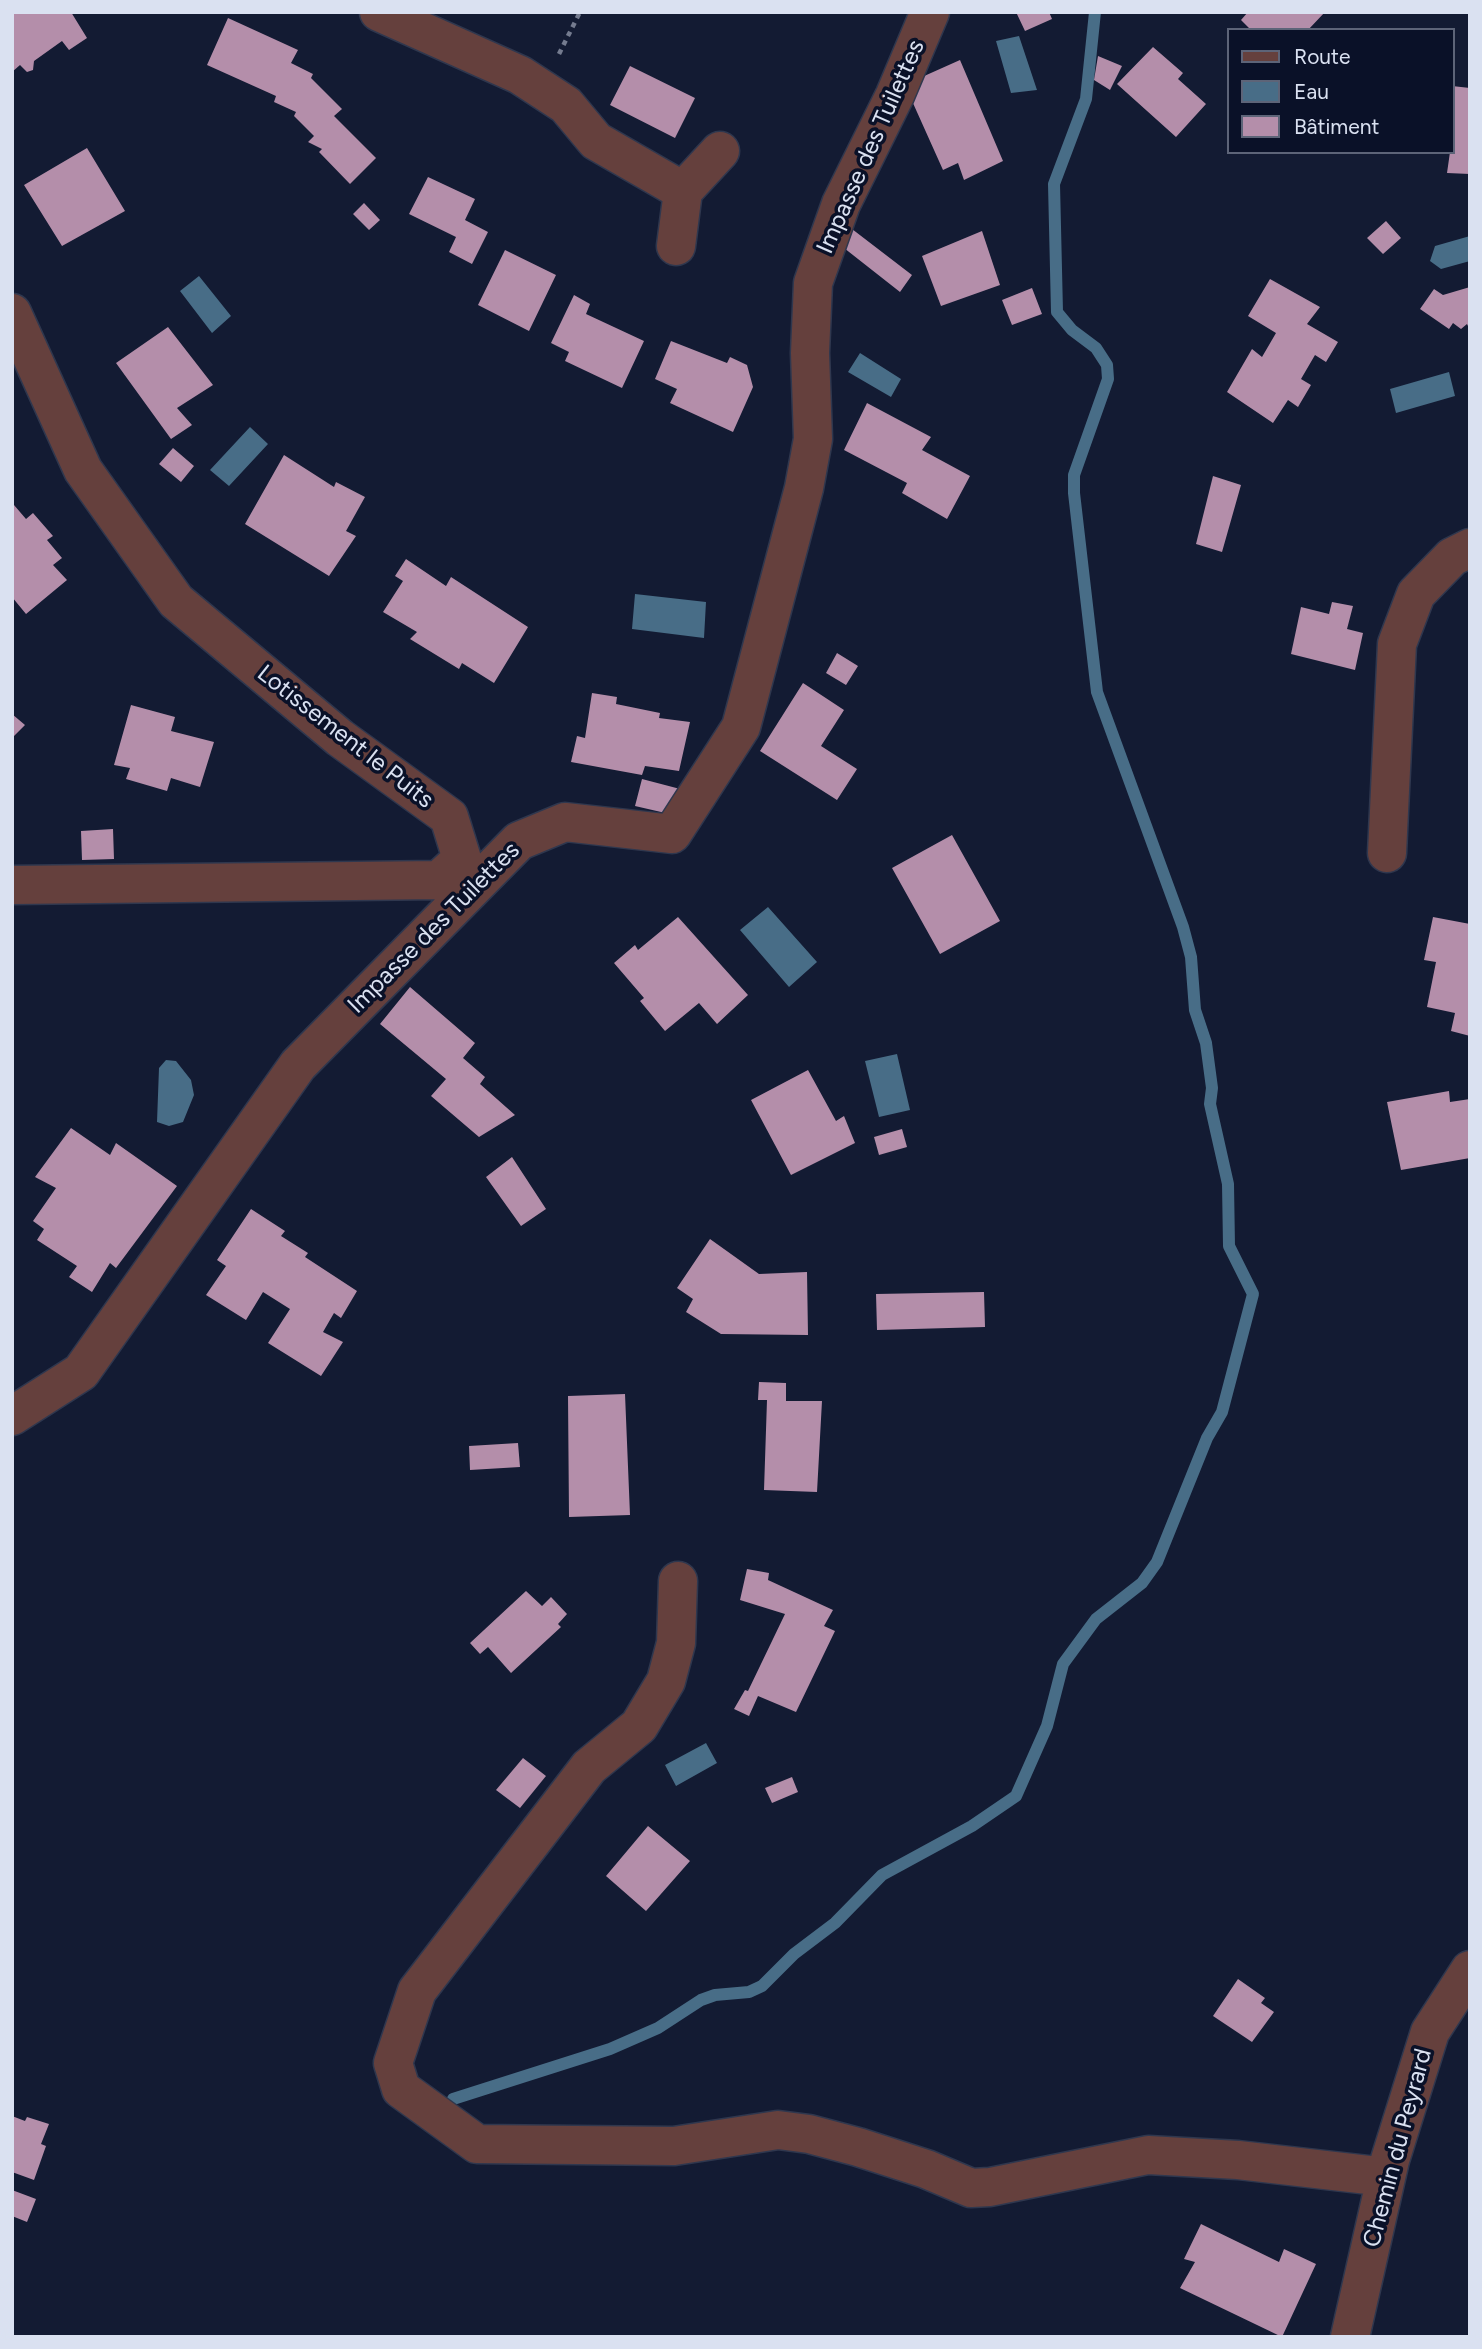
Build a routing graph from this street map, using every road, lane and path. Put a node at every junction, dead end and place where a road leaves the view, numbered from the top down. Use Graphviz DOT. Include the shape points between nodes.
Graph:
graph roads {
  1 [pos="379,12"];
  2 [pos="930,12"];
  3 [pos="720,151"];
  4 [pos="683,191"];
  5 [pos="676,246"];
  6 [pos="12,313"];
  7 [pos="1470,548"];
  8 [pos="1387,852"];
  9 [pos="12,885"];
  10 [pos="12,1416"];
  11 [pos="678,1581"];
  12 [pos="1470,1969"];
  13 [pos="1386,2177"];
  14 [pos="1350,2337"];
  1 -- 4 [label="street" via="520,75 566,105 596,141"];
  2 -- 10 [label="street, Impasse des Tuilettes" via="841,204 813,283 813,439 741,727 672,834 565,822 519,841 298,1065 81,1371"];
  3 -- 4 [label="street"];
  4 -- 5 [label="street"];
  6 -- 9 [label="street, Lotissement le Puits" via="83,470 176,601 340,738 449,817 462,859 439,880"];
  7 -- 8 [label="street" via="1452,557 1416,594 1397,644"];
  11 -- 13 [label="street" via="676,1643 666,1681 639,1726 589,1767 417,1991 393,2063 401,2089 477,2144 674,2146 778,2130 858,2147 971,2188 1148,2155"];
  12 -- 13 [label="street, Chemin du Peyrard" via="1430,2032"];
  13 -- 14 [label="street, Chemin du Peyrard"];
}
